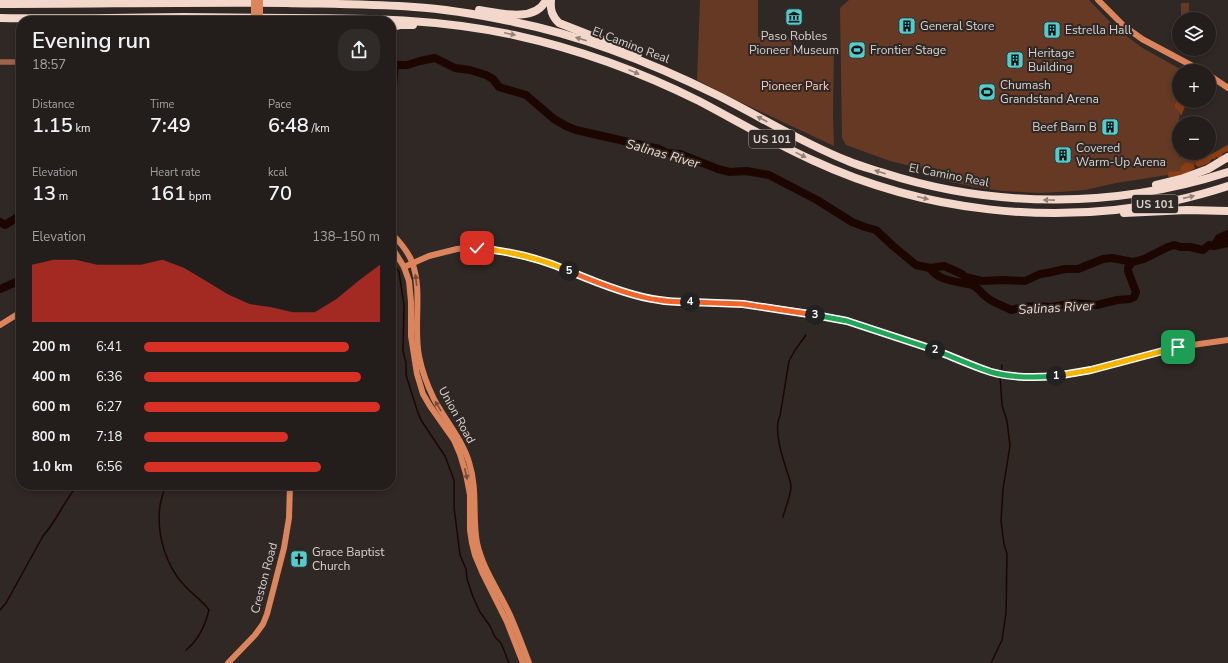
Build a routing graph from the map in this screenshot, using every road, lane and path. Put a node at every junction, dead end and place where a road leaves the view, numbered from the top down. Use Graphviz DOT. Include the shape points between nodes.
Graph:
graph roads {
  1 [pos="254,0"];
  2 [pos="260,0"];
  3 [pos="546,0"];
  4 [pos="551,0"];
  5 [pos="1098,0"];
  6 [pos="0,4"];
  7 [pos="416,7"];
  8 [pos="254,16"];
  9 [pos="260,16"];
  10 [pos="0,18"];
  11 [pos="16,18"];
  12 [pos="396,19"];
  13 [pos="396,26"];
  14 [pos="472,27"];
  15 [pos="0,62"];
  16 [pos="16,62"];
  17 [pos="1189,64"];
  18 [pos="1216,80"];
  19 [pos="1228,88"];
  20 [pos="720,97"];
  21 [pos="1228,157"];
  22 [pos="1228,172"];
  23 [pos="1228,186"];
  24 [pos="1088,200"];
  25 [pos="1228,211"];
  26 [pos="1081,213"];
  27 [pos="396,239"];
  28 [pos="396,254"];
  29 [pos="413,263"];
  30 [pos="404,267"];
  31 [pos="16,315"];
  32 [pos="0,325"];
  33 [pos="1228,340"];
  34 [pos="290,490"];
  35 [pos="228,663"];
  36 [pos="522,663"];
  37 [pos="528,663"];
  1 -- 8 [label="main road, bridge"];
  2 -- 9 [label="main road, bridge"];
  3 -- 7 [label="highway" via="538,10 522,15 435,5"];
  4 -- 20 [label="highway" via="552,16 560,23 666,66 715,91"];
  5 -- 17 [label="main road" via="1124,26 1142,39"];
  6 -- 7 [label="highway, El Camino Real / US 101" via="267,3"];
  20 -- 7 [label="highway, El Camino Real / US 101, one-way" via="610,48 515,22"];
  10 -- 11 [label="highway, El Camino Real / US 101"];
  12 -- 14 [label="highway, El Camino Real / US 101"];
  13 -- 14 [label="highway"];
  14 -- 26 [label="highway, El Camino Real / US 101, one-way" via="532,39 624,68 697,100 815,162 891,190 931,200 987,209"];
  15 -- 16 [label="street"];
  18 -- 19 [label="main road"];
  24 -- 20 [label="highway, El Camino Real / US 101, one-way" via="998,197 935,188 849,162 790,135"];
  21 -- 24 [label="highway" via="1208,169 1155,186"];
  22 -- 24 [label="highway, El Camino Real / US 101" via="1142,193"];
  26 -- 23 [label="highway, El Camino Real / US 101, one-way" via="1172,201"];
  25 -- 26 [label="highway"];
  27 -- 29 [label="main road"];
  28 -- 30 [label="main road, Union Road"];
  29 -- 30 [label="main road"];
  29 -- 33 [label="main road" via="458,249 490,249 564,268 645,298 672,302 743,304 847,321 924,345 990,372 1010,376 1066,375 1178,347"];
  37 -- 29 [label="main road, Union Road, one-way" via="510,615 490,579 477,543 474,482 469,462 461,442 434,399 422,370 417,343 417,285"];
  30 -- 36 [label="main road, Union Road, one-way" via="409,281 411,336 417,374 430,406 454,440 460,454 470,495 470,530 475,555 507,622"];
  31 -- 32 [label="main road"];
  34 -- 35 [label="main road, Creston Road" via="284,548 267,614 255,635"];
}
